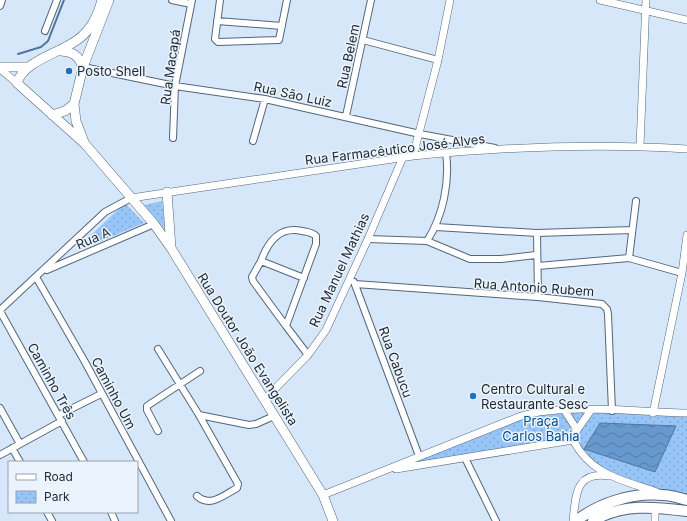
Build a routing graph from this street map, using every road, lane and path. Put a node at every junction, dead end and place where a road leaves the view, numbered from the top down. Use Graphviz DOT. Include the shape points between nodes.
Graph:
graph roads {
  1 [pos="2,0"];
  2 [pos="57,0"];
  3 [pos="102,0"];
  4 [pos="109,0"];
  5 [pos="172,0"];
  6 [pos="220,0"];
  7 [pos="287,0"];
  8 [pos="371,0"];
  9 [pos="450,0"];
  10 [pos="600,0"];
  11 [pos="646,0"];
  12 [pos="192,2"];
  13 [pos="0,6"];
  14 [pos="646,10"];
  15 [pos="687,20"];
  16 [pos="217,21"];
  17 [pos="282,26"];
  18 [pos="45,31"];
  19 [pos="363,40"];
  20 [pos="61,50"];
  21 [pos="438,60"];
  22 [pos="28,67"];
  23 [pos="83,67"];
  24 [pos="0,68"];
  25 [pos="17,84"];
  26 [pos="175,86"];
  27 [pos="265,98"];
  28 [pos="74,104"];
  29 [pos="52,115"];
  30 [pos="346,116"];
  31 [pos="420,134"];
  32 [pos="173,138"];
  33 [pos="253,141"];
  34 [pos="85,144"];
  35 [pos="640,146"];
  36 [pos="498,148"];
  37 [pos="687,149"];
  38 [pos="446,153"];
  39 [pos="414,156"];
  40 [pos="404,157"];
  41 [pos="168,192"];
  42 [pos="131,198"];
  43 [pos="636,201"];
  44 [pos="154,224"];
  45 [pos="436,227"];
  46 [pos="632,230"];
  47 [pos="537,233"];
  48 [pos="687,235"];
  49 [pos="368,239"];
  50 [pos="427,241"];
  51 [pos="171,248"];
  52 [pos="536,255"];
  53 [pos="629,258"];
  54 [pos="261,261"];
  55 [pos="538,266"];
  56 [pos="42,272"];
  57 [pos="682,273"];
  58 [pos="36,277"];
  59 [pos="351,277"];
  60 [pos="304,278"];
  61 [pos="355,284"];
  62 [pos="538,297"];
  63 [pos="0,310"];
  64 [pos="286,326"];
  65 [pos="158,349"];
  66 [pos="308,355"];
  67 [pos="200,371"];
  68 [pos="180,383"];
  69 [pos="101,394"];
  70 [pos="264,400"];
  71 [pos="0,408"];
  72 [pos="591,410"];
  73 [pos="565,411"];
  74 [pos="612,411"];
  75 [pos="653,413"];
  76 [pos="687,413"];
  77 [pos="199,415"];
  78 [pos="274,416"];
  79 [pos="61,418"];
  80 [pos="577,430"];
  81 [pos="158,431"];
  82 [pos="573,440"];
  83 [pos="20,444"];
  84 [pos="12,448"];
  85 [pos="0,455"];
  86 [pos="418,456"];
  87 [pos="466,458"];
  88 [pos="19,461"];
  89 [pos="83,461"];
  90 [pos="137,461"];
  91 [pos="138,462"];
  92 [pos="386,470"];
  93 [pos="613,476"];
  94 [pos="662,494"];
  95 [pos="323,495"];
  96 [pos="197,496"];
  97 [pos="687,500"];
  98 [pos="655,507"];
  99 [pos="687,511"];
  100 [pos="170,521"];
  101 [pos="333,521"];
  102 [pos="496,521"];
  103 [pos="575,521"];
  104 [pos="593,521"];
  105 [pos="655,521"];
  1 -- 13 [label="street"];
  2 -- 18 [label="street"];
  3 -- 20 [label="main road" via="96,17 87,31"];
  4 -- 23 [label="main road"];
  5 -- 12 [label="street"];
  6 -- 16 [label="street"];
  7 -- 17 [label="street"];
  8 -- 19 [label="street, Rua Belem"];
  9 -- 21 [label="street"];
  10 -- 14 [label="street"];
  11 -- 14 [label="street"];
  12 -- 26 [label="street, Rua Macapá"];
  14 -- 15 [label="street"];
  14 -- 35 [label="street"];
  16 -- 17 [label="street"];
  16 -- 17 [label="street" via="216,41 279,40"];
  19 -- 21 [label="street"];
  19 -- 30 [label="street, Rua Belem"];
  20 -- 22 [label="main road"];
  20 -- 23 [label="main road" via="78,56"];
  21 -- 31 [label="street"];
  22 -- 24 [label="main road"];
  22 -- 25 [label="main road" via="19,76"];
  23 -- 26 [label="street, Rua São Luiz"];
  23 -- 28 [label="main road"];
  24 -- 25 [label="street"];
  25 -- 29 [label="main road"];
  26 -- 27 [label="street, Rua São Luiz"];
  26 -- 32 [label="street, Rua Macapá"];
  27 -- 30 [label="street, Rua São Luiz"];
  27 -- 33 [label="street"];
  28 -- 29 [label="main road" via="65,111"];
  28 -- 34 [label="main road" via="76,121"];
  29 -- 34 [label="main road"];
  30 -- 31 [label="street, Rua São Luiz"];
  31 -- 36 [label="street, Rua São Luiz"];
  31 -- 39 [label="street"];
  34 -- 42 [label="main road, Rua Doutor João Evangelista"];
  35 -- 36 [label="street, Rua Farmacêutico José Alves"];
  35 -- 37 [label="street, Rua Farmacêutico José Alves"];
  36 -- 38 [label="street, Rua Farmacêutico José Alves"];
  38 -- 39 [label="street, Rua Farmacêutico José Alves"];
  38 -- 45 [label="street" via="448,181"];
  39 -- 40 [label="street, Rua Farmacêutico José Alves"];
  40 -- 41 [label="street, Rua Farmacêutico José Alves"];
  40 -- 49 [label="street, Rua Manuel Mathias"];
  41 -- 42 [label="street, Rua Farmacêutico José Alves"];
  41 -- 51 [label="main road"];
  42 -- 44 [label="main road, Rua Doutor João Evangelista"];
  42 -- 56 [label="street, Rua A" via="105,212"];
  43 -- 46 [label="street"];
  44 -- 51 [label="main road, Rua Doutor João Evangelista"];
  44 -- 56 [label="street, Rua A"];
  45 -- 47 [label="street"];
  45 -- 50 [label="street"];
  46 -- 47 [label="street"];
  46 -- 53 [label="street"];
  47 -- 52 [label="street"];
  48 -- 57 [label="street"];
  49 -- 50 [label="street"];
  49 -- 59 [label="street, Rua Manuel Mathias"];
  50 -- 52 [label="street" via="470,259"];
  51 -- 70 [label="main road, Rua Doutor João Evangelista"];
  52 -- 55 [label="street"];
  53 -- 55 [label="street"];
  53 -- 57 [label="street"];
  54 -- 60 [label="street"];
  54 -- 60 [label="street" via="267,246 281,232 297,230 314,234 317,238 316,244"];
  54 -- 64 [label="street" via="252,277 253,281"];
  55 -- 62 [label="street"];
  56 -- 58 [label="street, Rua A"];
  57 -- 75 [label="street"];
  58 -- 63 [label="street, Rua A"];
  58 -- 69 [label="street, Caminho Um"];
  59 -- 61 [label="street, Rua Cabucu"];
  59 -- 66 [label="street, Rua Manuel Mathias" via="326,330"];
  60 -- 64 [label="street"];
  61 -- 62 [label="street, Rua Antonio Rubem"];
  61 -- 86 [label="street, Rua Cabucu"];
  62 -- 74 [label="street, Rua Antonio Rubem" via="596,302 607,309"];
  63 -- 79 [label="street, Caminho Três"];
  64 -- 66 [label="street"];
  65 -- 68 [label="street"];
  66 -- 70 [label="street, Rua Manuel Mathias"];
  67 -- 68 [label="street"];
  68 -- 77 [label="street"];
  68 -- 81 [label="street" via="147,406"];
  69 -- 79 [label="street"];
  69 -- 90 [label="street, Caminho Um"];
  70 -- 78 [label="main road, Rua Doutor João Evangelista"];
  71 -- 83 [label="street"];
  72 -- 73 [label="street"];
  72 -- 74 [label="street"];
  72 -- 80 [label="street"];
  73 -- 80 [label="street"];
  73 -- 86 [label="street" via="536,411"];
  74 -- 75 [label="street"];
  75 -- 76 [label="street"];
  77 -- 78 [label="street" via="249,425"];
  77 -- 96 [label="street" via="238,485 237,488 211,501 203,501"];
  78 -- 95 [label="main road, Rua Doutor João Evangelista"];
  79 -- 83 [label="street"];
  79 -- 89 [label="street, Caminho Três"];
  80 -- 82 [label="street"];
  82 -- 87 [label="street"];
  82 -- 93 [label="street" via="588,462"];
  83 -- 84 [label="street"];
  84 -- 85 [label="street"];
  84 -- 88 [label="street"];
  86 -- 92 [label="street"];
  87 -- 92 [label="street"];
  87 -- 102 [label="street"];
  91 -- 100 [label="street, Caminho Um"];
  92 -- 95 [label="street"];
  93 -- 94 [label="street"];
  93 -- 103 [label="street" via="593,475 582,482 576,497"];
  94 -- 97 [label="highway"];
  94 -- 103 [label="highway" via="616,500 594,509"];
  95 -- 101 [label="main road, Rua Doutor João Evangelista"];
  98 -- 99 [label="highway"];
  98 -- 104 [label="highway" via="625,509"];
  98 -- 105 [label="street"];
}
